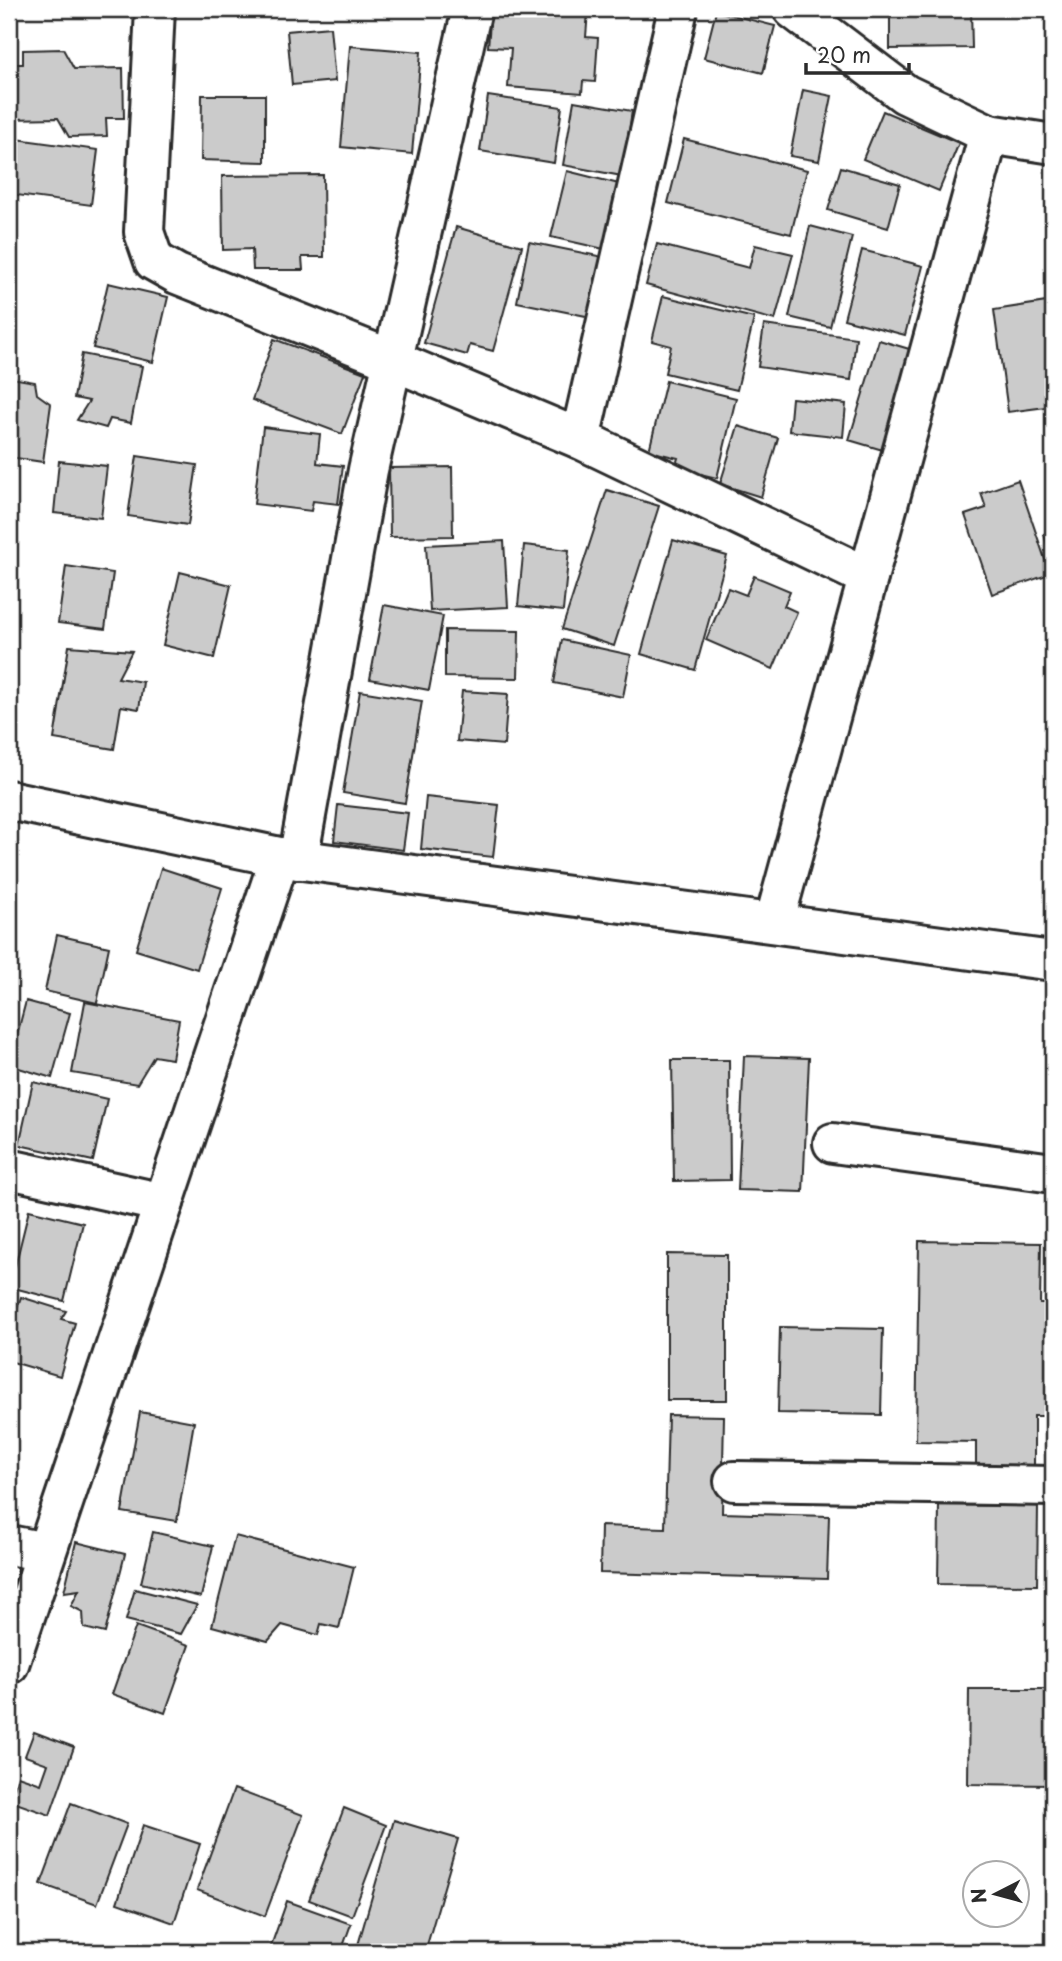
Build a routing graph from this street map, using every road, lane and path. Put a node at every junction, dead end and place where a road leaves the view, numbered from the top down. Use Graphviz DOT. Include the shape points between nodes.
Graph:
graph roads {
  1 [pos="155,9"];
  2 [pos="472,9"];
  3 [pos="678,9"];
  4 [pos="810,15"];
  5 [pos="989,134"];
  6 [pos="1053,144"];
  7 [pos="392,360"];
  8 [pos="580,439"];
  9 [pos="868,578"];
  10 [pos="9,800"];
  11 [pos="289,859"];
  12 [pos="774,923"];
  13 [pos="1053,961"];
  14 [pos="833,1143"];
  15 [pos="9,1170"];
  16 [pos="1053,1172"];
  17 [pos="164,1203"];
  18 [pos="734,1481"];
  19 [pos="1053,1486"];
  20 [pos="9,1545"];
  21 [pos="46,1552"];
  22 [pos="9,1664"];
  1 -- 7 [label="street" via="144,232 154,261"];
  2 -- 7 [label="street"];
  3 -- 8 [label="street"];
  4 -- 5 [label="street" via="905,94"];
  5 -- 6 [label="street"];
  5 -- 9 [label="street"];
  7 -- 8 [label="street"];
  7 -- 11 [label="street"];
  8 -- 9 [label="street"];
  9 -- 12 [label="street"];
  10 -- 11 [label="street"];
  11 -- 12 [label="street"];
  11 -- 17 [label="street"];
  12 -- 13 [label="street"];
  14 -- 16 [label="street"];
  15 -- 17 [label="street"];
  17 -- 21 [label="street"];
  18 -- 19 [label="street"];
  20 -- 21 [label="street"];
  21 -- 22 [label="street"];
}
